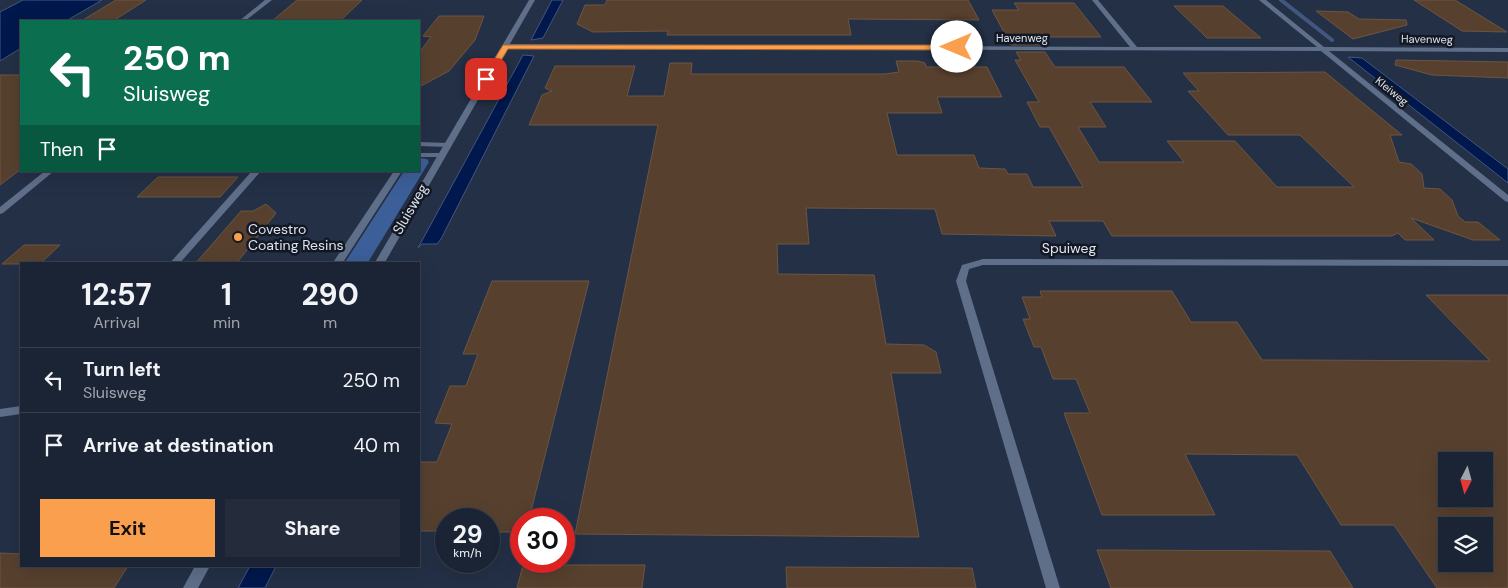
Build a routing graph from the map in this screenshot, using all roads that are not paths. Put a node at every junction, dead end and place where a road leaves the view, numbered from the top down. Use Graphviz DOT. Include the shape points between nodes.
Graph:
graph roads {
  1 [pos="269,0"];
  2 [pos="532,0"];
  3 [pos="1094,0"];
  4 [pos="1262,0"];
  5 [pos="243,20"];
  6 [pos="505,46"];
  7 [pos="1135,48"];
  8 [pos="1321,48"];
  9 [pos="1508,50"];
  10 [pos="420,144"];
  11 [pos="448,144"];
  12 [pos="420,155"];
  13 [pos="442,155"];
  14 [pos="49,172"];
  15 [pos="256,172"];
  16 [pos="397,172"];
  17 [pos="1508,199"];
  18 [pos="0,211"];
  19 [pos="176,262"];
  20 [pos="338,262"];
  21 [pos="380,262"];
  22 [pos="1508,263"];
  23 [pos="20,410"];
  24 [pos="0,413"];
  25 [pos="202,567"];
  26 [pos="190,588"];
  27 [pos="1053,588"];
  1 -- 5 [label="street"];
  2 -- 6 [label="street, Sluisweg"];
  3 -- 7 [label="street"];
  4 -- 8 [label="street, Kleiweg"];
  6 -- 7 [label="street, Havenweg"];
  6 -- 11 [label="street, Sluisweg"];
  7 -- 8 [label="street, Havenweg"];
  8 -- 9 [label="street, Havenweg"];
  8 -- 17 [label="street, Kleiweg"];
  10 -- 11 [label="street"];
  11 -- 13 [label="street, Sluisweg"];
  12 -- 13 [label="street"];
  13 -- 21 [label="street, Sluisweg"];
  14 -- 18 [label="street"];
  15 -- 19 [label="street"];
  16 -- 20 [label="street"];
  22 -- 27 [label="street, Spuiweg" via="983,262 965,267 961,281"];
  23 -- 24 [label="street"];
  25 -- 26 [label="street"];
}
